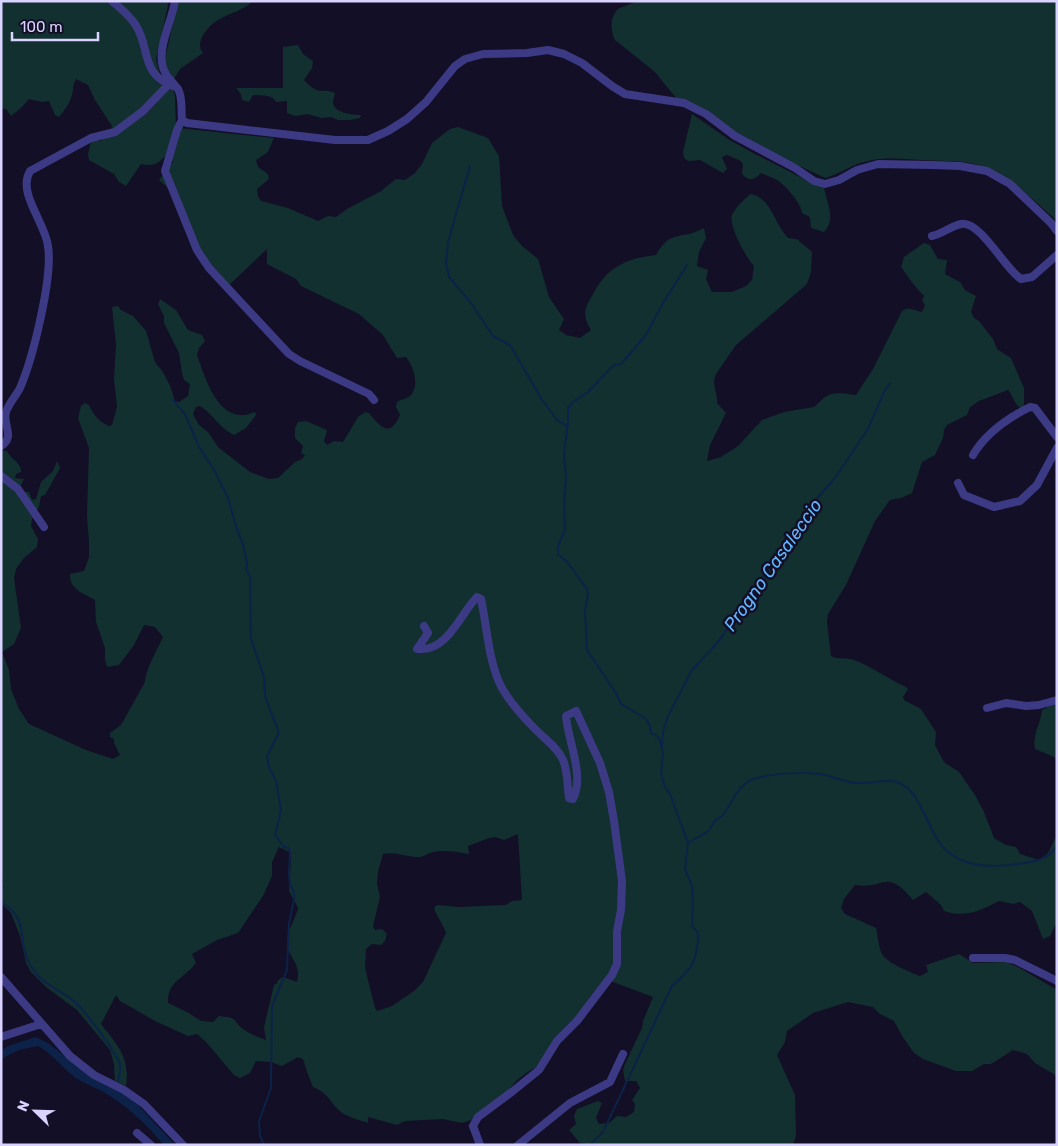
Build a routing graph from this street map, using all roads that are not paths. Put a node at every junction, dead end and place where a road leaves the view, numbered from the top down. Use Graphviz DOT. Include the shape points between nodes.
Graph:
graph roads {
  1 [pos="112,1"];
  2 [pos="175,1"];
  3 [pos="172,85"];
  4 [pos="182,120"];
  5 [pos="1057,231"];
  6 [pos="932,236"];
  7 [pos="1057,255"];
  8 [pos="374,400"];
  9 [pos="1057,437"];
  10 [pos="1,446"];
  11 [pos="1057,448"];
  12 [pos="973,455"];
  13 [pos="1,476"];
  14 [pos="958,483"];
  15 [pos="44,527"];
  16 [pos="424,626"];
  17 [pos="1057,700"];
  18 [pos="987,708"];
  19 [pos="973,958"];
  20 [pos="1,977"];
  21 [pos="1057,982"];
  22 [pos="41,1024"];
  23 [pos="1,1037"];
  24 [pos="623,1054"];
  25 [pos="137,1133"];
  26 [pos="151,1145"];
  27 [pos="183,1145"];
  28 [pos="480,1145"];
  29 [pos="518,1145"];
  1 -- 3 [label="street" via="135,24 152,71 161,81"];
  2 -- 3 [label="street" via="162,54 162,64"];
  3 -- 4 [label="street" via="180,96"];
  3 -- 10 [label="street" via="115,132 74,146 30,170 26,177 27,192 48,245 48,273 28,363 6,413 8,441"];
  4 -- 5 [label="street" via="335,140 368,140 407,119 465,59 484,54 548,50 582,63 625,94 684,103 814,181 826,184 878,164 952,166 987,171 1010,184"];
  4 -- 8 [label="street" via="165,171 197,250 209,268 289,354 369,394"];
  6 -- 7 [label="street" via="963,223 969,224 1021,279 1032,277"];
  9 -- 12 [label="street" via="1035,408 1030,407 989,434"];
  11 -- 14 [label="street" via="1037,485 1020,501 994,508 964,495"];
  13 -- 15 [label="street" via="18,489"];
  16 -- 28 [label="street" via="428,633 417,649 430,648 445,639 471,603 478,597 481,599 488,646 499,682 523,717 562,758 569,798 573,800 578,790 566,716 576,711 598,756 610,792 622,881 617,964 612,975 557,1041 539,1070 478,1117 473,1126"];
  17 -- 18 [label="street" via="1039,705 1006,703"];
  19 -- 21 [label="street" via="1015,960"];
  20 -- 22 [label="street"];
  22 -- 23 [label="street"];
  22 -- 27 [label="street" via="70,1056 94,1075 144,1104"];
  24 -- 29 [label="street" via="610,1082 570,1103"];
  25 -- 26 [label="street"];
}
